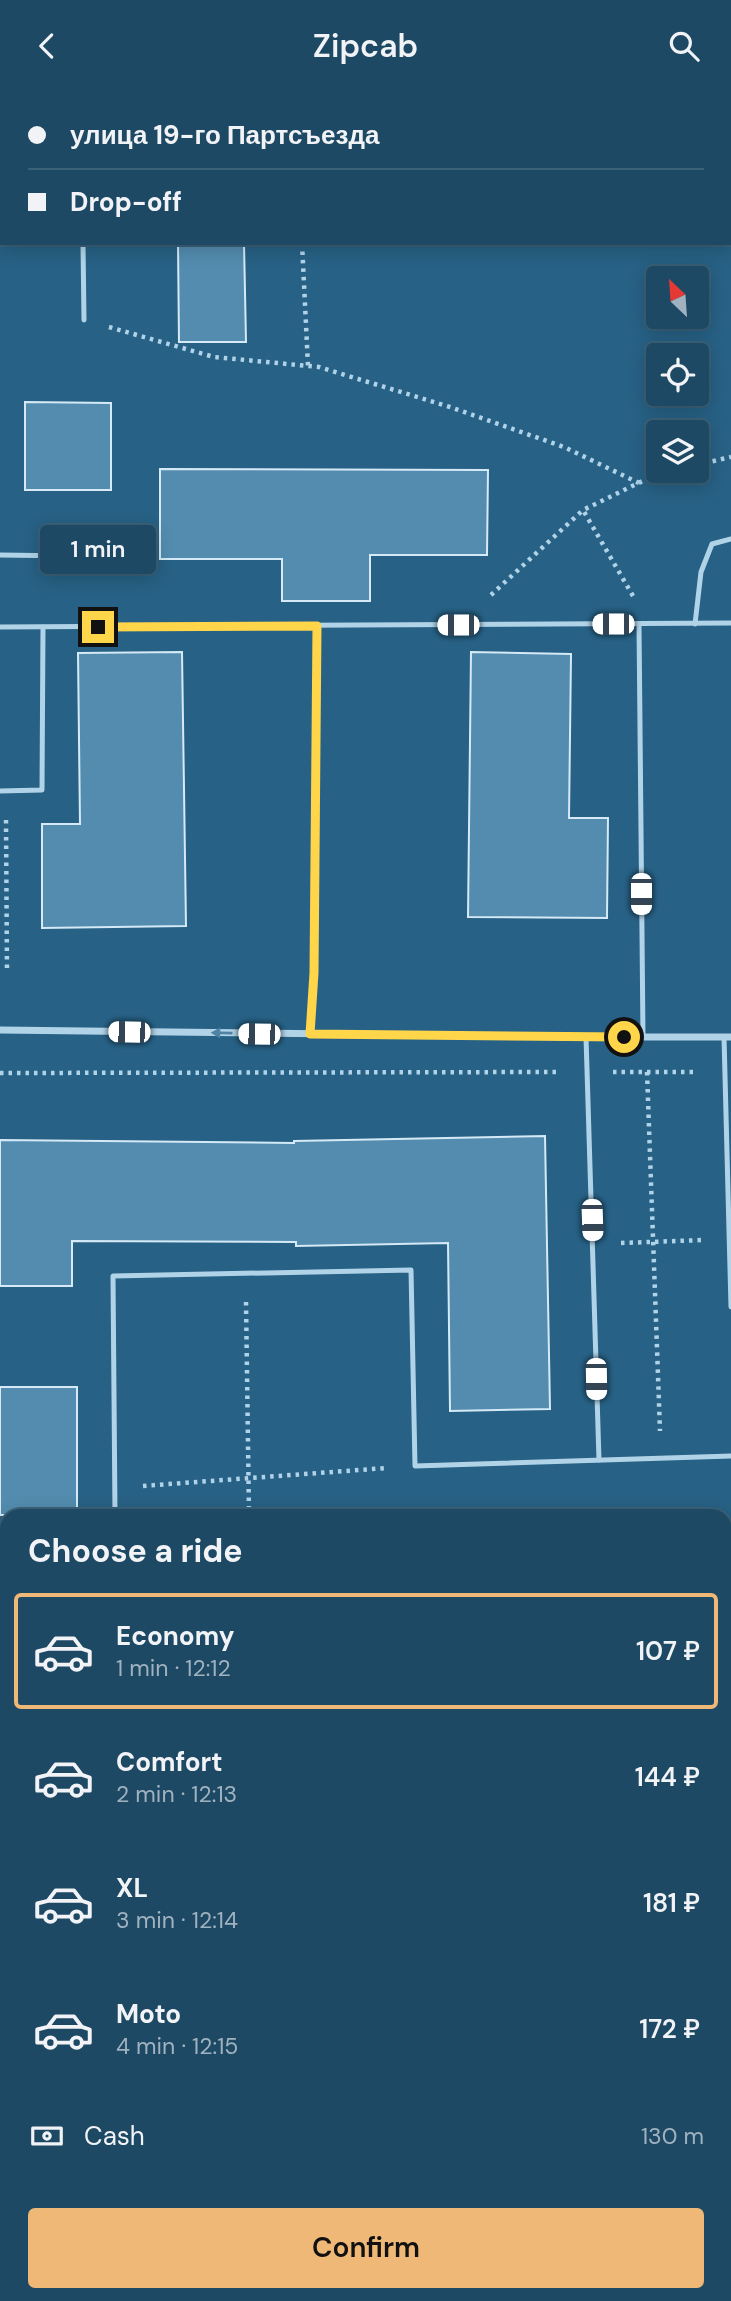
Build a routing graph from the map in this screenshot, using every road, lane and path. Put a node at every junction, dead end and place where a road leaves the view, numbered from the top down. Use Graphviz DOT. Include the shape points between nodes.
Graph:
graph roads {
  1 [pos="83,245"];
  2 [pos="302,245"];
  3 [pos="84,320"];
  4 [pos="308,366"];
  5 [pos="731,457"];
  6 [pos="709,462"];
  7 [pos="646,480"];
  8 [pos="639,483"];
  9 [pos="583,510"];
  10 [pos="731,539"];
  11 [pos="0,555"];
  12 [pos="72,556"];
  13 [pos="731,623"];
  14 [pos="639,624"];
  15 [pos="649,624"];
  16 [pos="695,624"];
  17 [pos="458,625"];
  18 [pos="317,626"];
  19 [pos="0,627"];
  20 [pos="43,627"];
  21 [pos="3,791"];
  22 [pos="8,973"];
  23 [pos="0,1030"];
  24 [pos="310,1034"];
  25 [pos="586,1037"];
  26 [pos="643,1037"];
  27 [pos="727,1037"];
  28 [pos="587,1072"];
  29 [pos="647,1072"];
  30 [pos="725,1072"];
  31 [pos="0,1073"];
  32 [pos="729,1238"];
  33 [pos="653,1242"];
  34 [pos="592,1245"];
  35 [pos="245,1273"];
  36 [pos="731,1307"];
  37 [pos="731,1456"];
  38 [pos="661,1458"];
  39 [pos="598,1460"];
  40 [pos="415,1465"];
  41 [pos="249,1478"];
  42 [pos="115,1488"];
  43 [pos="115,1509"];
  44 [pos="249,1509"];
  1 -- 3 [label="lane"];
  2 -- 4 [label="path"];
  3 -- 4 [label="path" via="214,357"];
  4 -- 8 [label="path" via="450,407 564,447"];
  5 -- 6 [label="path"];
  7 -- 8 [label="path"];
  8 -- 9 [label="path"];
  9 -- 15 [label="path"];
  9 -- 17 [label="path"];
  10 -- 16 [label="lane" via="712,544 701,572"];
  11 -- 12 [label="lane"];
  13 -- 16 [label="lane"];
  14 -- 15 [label="lane"];
  14 -- 17 [label="lane"];
  14 -- 26 [label="lane"];
  15 -- 16 [label="lane"];
  17 -- 18 [label="lane"];
  18 -- 20 [label="lane"];
  18 -- 24 [label="lane"];
  19 -- 20 [label="lane"];
  20 -- 21 [label="lane" via="42,790"];
  21 -- 22 [label="path"];
  24 -- 23 [label="street, one-way"];
  24 -- 25 [label="street"];
  25 -- 26 [label="street"];
  25 -- 28 [label="lane"];
  26 -- 27 [label="street"];
  27 -- 30 [label="lane"];
  28 -- 29 [label="path"];
  28 -- 31 [label="path"];
  28 -- 34 [label="lane"];
  29 -- 30 [label="path"];
  29 -- 33 [label="path"];
  30 -- 32 [label="lane"];
  32 -- 33 [label="path"];
  32 -- 36 [label="lane"];
  33 -- 34 [label="path"];
  33 -- 38 [label="path"];
  34 -- 39 [label="lane"];
  35 -- 40 [label="lane" via="411,1270"];
  35 -- 41 [label="path"];
  35 -- 42 [label="lane" via="113,1276"];
  37 -- 38 [label="lane"];
  38 -- 39 [label="lane"];
  39 -- 40 [label="lane"];
  40 -- 41 [label="path"];
  41 -- 42 [label="path"];
  41 -- 44 [label="path"];
  42 -- 43 [label="lane"];
}
